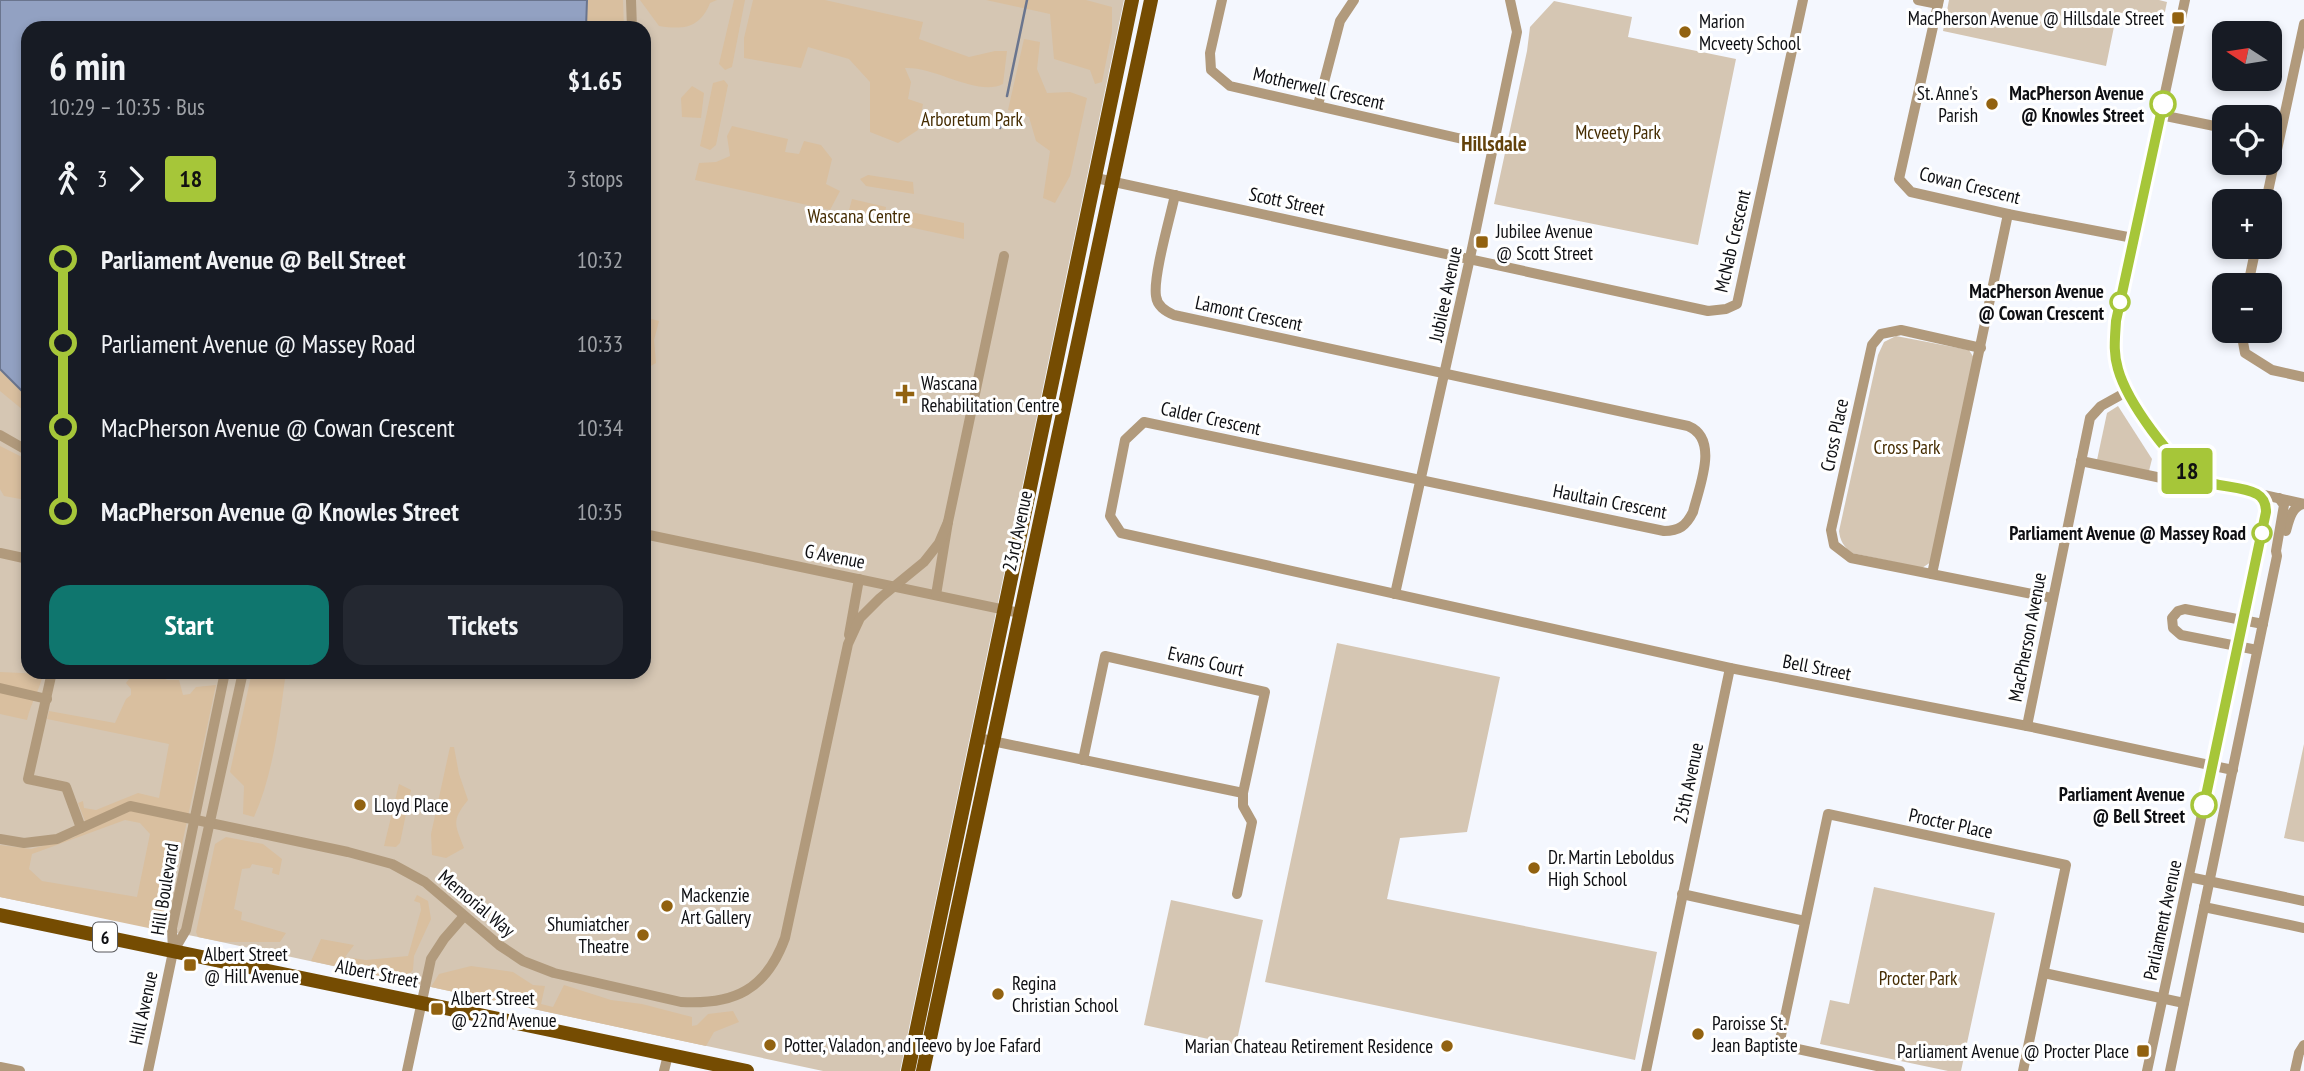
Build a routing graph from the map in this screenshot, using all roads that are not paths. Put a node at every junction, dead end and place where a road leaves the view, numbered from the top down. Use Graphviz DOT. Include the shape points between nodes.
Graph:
graph roads {
  1 [pos="631,0"];
  2 [pos="1132,0"];
  3 [pos="1151,0"];
  4 [pos="1222,0"];
  5 [pos="1354,0"];
  6 [pos="1510,0"];
  7 [pos="1803,0"];
  8 [pos="1918,0"];
  9 [pos="2185,0"];
  10 [pos="1938,2"];
  11 [pos="632,21"];
  12 [pos="2304,24"];
  13 [pos="1318,105"];
  14 [pos="2282,111"];
  15 [pos="2161,116"];
  16 [pos="2212,126"];
  17 [pos="1493,146"];
  18 [pos="1104,179"];
  19 [pos="1175,195"];
  20 [pos="2008,214"];
  21 [pos="2133,238"];
  22 [pos="1004,256"];
  23 [pos="1470,258"];
  24 [pos="2243,343"];
  25 [pos="1981,348"];
  26 [pos="1446,372"];
  27 [pos="2304,377"];
  28 [pos="2128,391"];
  29 [pos="0,435"];
  30 [pos="21,447"];
  31 [pos="2081,461"];
  32 [pos="1422,480"];
  33 [pos="2202,481"];
  34 [pos="2255,493"];
  35 [pos="2278,498"];
  36 [pos="2304,504"];
  37 [pos="2266,512"];
  38 [pos="948,522"];
  39 [pos="651,535"];
  40 [pos="0,553"];
  41 [pos="2277,556"];
  42 [pos="21,558"];
  43 [pos="1931,574"];
  44 [pos="859,579"];
  45 [pos="894,586"];
  46 [pos="1395,594"];
  47 [pos="936,595"];
  48 [pos="2052,598"];
  49 [pos="1012,611"];
  50 [pos="2244,620"];
  51 [pos="2263,624"];
  52 [pos="848,644"];
  53 [pos="2238,646"];
  54 [pos="2258,650"];
  55 [pos="1730,668"];
  56 [pos="51,679"];
  57 [pos="223,679"];
  58 [pos="241,679"];
  59 [pos="0,688"];
  60 [pos="47,699"];
  61 [pos="2027,726"];
  62 [pos="985,739"];
  63 [pos="1083,760"];
  64 [pos="2213,765"];
  65 [pos="2232,769"];
  66 [pos="1243,793"];
  67 [pos="193,819"];
  68 [pos="210,823"];
  69 [pos="81,828"];
  70 [pos="0,839"];
  71 [pos="2189,877"];
  72 [pos="2210,881"];
  73 [pos="1237,894"];
  74 [pos="1682,894"];
  75 [pos="2304,901"];
  76 [pos="2204,907"];
  77 [pos="0,915"];
  78 [pos="464,916"];
  79 [pos="1805,921"];
  80 [pos="2304,928"];
  81 [pos="173,952"];
  82 [pos="2044,972"];
  83 [pos="2163,999"];
  84 [pos="421,1001"];
  85 [pos="2184,1003"];
  86 [pos="2304,1045"];
  87 [pos="668,1055"];
  88 [pos="0,1067"];
  89 [pos="20,1071"];
  90 [pos="148,1071"];
  91 [pos="407,1071"];
  92 [pos="664,1071"];
  93 [pos="747,1071"];
  94 [pos="908,1071"];
  95 [pos="923,1071"];
  96 [pos="1646,1071"];
  97 [pos="1900,1071"];
  98 [pos="2023,1071"];
  99 [pos="2147,1071"];
  100 [pos="2170,1071"];
  101 [pos="2295,1071"];
  1 -- 11 [label="street"];
  2 -- 18 [label="main road, 23rd Avenue"];
  3 -- 18 [label="main road, 23rd Avenue"];
  4 -- 13 [label="street, Motherwell Crescent" via="1210,53 1211,70 1230,86"];
  5 -- 13 [label="street" via="1340,21"];
  6 -- 17 [label="street, Jubilee Avenue" via="1517,32"];
  7 -- 23 [label="street, McNab Crescent" via="1737,304 1708,312"];
  8 -- 10 [label="street"];
  9 -- 15 [label="street"];
  10 -- 20 [label="street, Cowan Crescent" via="1899,179 1912,192"];
  12 -- 14 [label="street"];
  13 -- 17 [label="street, Motherwell Crescent"];
  15 -- 16 [label="street"];
  15 -- 21 [label="street"];
  17 -- 23 [label="street, Jubilee Avenue"];
  18 -- 19 [label="street, Scott Street"];
  18 -- 49 [label="main road, 23rd Avenue"];
  19 -- 23 [label="street, Scott Street"];
  19 -- 26 [label="street, Lamont Crescent" via="1156,283 1156,299 1163,310"];
  20 -- 21 [label="street, Cowan Crescent"];
  20 -- 25 [label="street"];
  21 -- 28 [label="street" via="2114,344 2118,372"];
  22 -- 38 [label="street, Memorial Way"];
  23 -- 26 [label="street, Jubilee Avenue"];
  24 -- 27 [label="street" via="2245,354 2273,370"];
  25 -- 43 [label="street"];
  25 -- 43 [label="street, Cross Place" via="1901,330 1881,334 1872,345 1832,530 1835,545 1851,558"];
  26 -- 32 [label="street, Jubilee Avenue"];
  26 -- 32 [label="street, Haultain Crescent" via="1695,429 1706,452 1693,512 1682,528 1664,531"];
  28 -- 31 [label="street, MacPherson Avenue" via="2090,418"];
  28 -- 33 [label="street" via="2162,446"];
  29 -- 30 [label="street"];
  31 -- 33 [label="street" via="2185,483"];
  31 -- 48 [label="street, MacPherson Avenue"];
  32 -- 46 [label="street, Jubilee Avenue"];
  32 -- 46 [label="street, Calder Crescent" via="1143,422 1125,440 1110,516 1121,533"];
  33 -- 34 [label="street"];
  34 -- 35 [label="street"];
  34 -- 37 [label="street" via="2264,500"];
  35 -- 36 [label="street"];
  35 -- 37 [label="street"];
  35 -- 41 [label="street, Parliament Avenue" via="2284,505"];
  36 -- 41 [label="street, Parliament Avenue" via="2293,511"];
  37 -- 50 [label="street, Parliament Avenue"];
  38 -- 45 [label="street, Memorial Way" via="924,562"];
  38 -- 47 [label="street, Memorial Way"];
  39 -- 44 [label="street, G Avenue"];
  40 -- 42 [label="street"];
  41 -- 51 [label="street, Parliament Avenue"];
  43 -- 48 [label="street, Cross Place"];
  44 -- 45 [label="street, G Avenue"];
  44 -- 52 [label="street"];
  45 -- 47 [label="street, G Avenue"];
  45 -- 52 [label="street, Memorial Way" via="860,618"];
  46 -- 55 [label="street, Bell Street"];
  47 -- 49 [label="street, G Avenue"];
  48 -- 61 [label="street, MacPherson Avenue"];
  49 -- 62 [label="main road, 23rd Avenue"];
  50 -- 51 [label="street"];
  50 -- 53 [label="street, Parliament Avenue"];
  50 -- 53 [label="street" via="2185,609 2172,618 2173,628 2181,635"];
  51 -- 54 [label="street, Parliament Avenue"];
  52 -- 78 [label="street, Memorial Way" via="785,938 772,967 752,988 727,1000 681,1002 554,973 513,955"];
  53 -- 54 [label="street"];
  53 -- 64 [label="street, Parliament Avenue"];
  54 -- 65 [label="street, Parliament Avenue"];
  55 -- 61 [label="street, Bell Street"];
  55 -- 74 [label="street, 25th Avenue"];
  56 -- 60 [label="street"];
  57 -- 67 [label="street, Hill Boulevard"];
  58 -- 68 [label="street, Hill Boulevard"];
  59 -- 60 [label="street"];
  60 -- 69 [label="street" via="28,779 66,787"];
  61 -- 64 [label="street, Bell Street"];
  62 -- 63 [label="street"];
  62 -- 94 [label="main road, 23rd Avenue"];
  62 -- 95 [label="main road, 23rd Avenue"];
  63 -- 66 [label="street"];
  63 -- 66 [label="street, Evans Court" via="1105,656 1265,692"];
  64 -- 65 [label="street, Bell Street"];
  64 -- 71 [label="street, Parliament Avenue"];
  65 -- 72 [label="street, Parliament Avenue"];
  66 -- 73 [label="street" via="1243,806 1252,822"];
  67 -- 68 [label="street, Memorial Way"];
  67 -- 69 [label="street, Memorial Way" via="130,806"];
  67 -- 81 [label="street, Hill Boulevard" via="172,928"];
  68 -- 78 [label="street, Memorial Way" via="392,864 425,883"];
  68 -- 81 [label="street, Hill Boulevard" via="186,930"];
  69 -- 70 [label="street, Memorial Way" via="39,843"];
  71 -- 72 [label="street"];
  71 -- 83 [label="street, Parliament Avenue"];
  72 -- 75 [label="street"];
  72 -- 76 [label="street, Parliament Avenue"];
  74 -- 79 [label="street"];
  74 -- 96 [label="street, 25th Avenue"];
  76 -- 80 [label="street"];
  76 -- 85 [label="street, Parliament Avenue"];
  77 -- 81 [label="main road, Albert Street / 6"];
  78 -- 84 [label="street" via="431,959"];
  79 -- 82 [label="street, Procter Place" via="1828,814 2066,866"];
  79 -- 97 [label="street, Procter Place" via="1779,1045"];
  81 -- 84 [label="main road, Albert Street / 6"];
  81 -- 90 [label="street, Hill Avenue"];
  82 -- 83 [label="street"];
  82 -- 98 [label="street, Procter Place"];
  83 -- 85 [label="street"];
  83 -- 99 [label="street, Parliament Avenue"];
  84 -- 87 [label="main road, Albert Street / 6"];
  84 -- 91 [label="street"];
  85 -- 100 [label="street, Parliament Avenue"];
  86 -- 101 [label="street"];
  87 -- 92 [label="street"];
  87 -- 93 [label="main road, Albert Street / 6"];
  88 -- 89 [label="street"];
}
